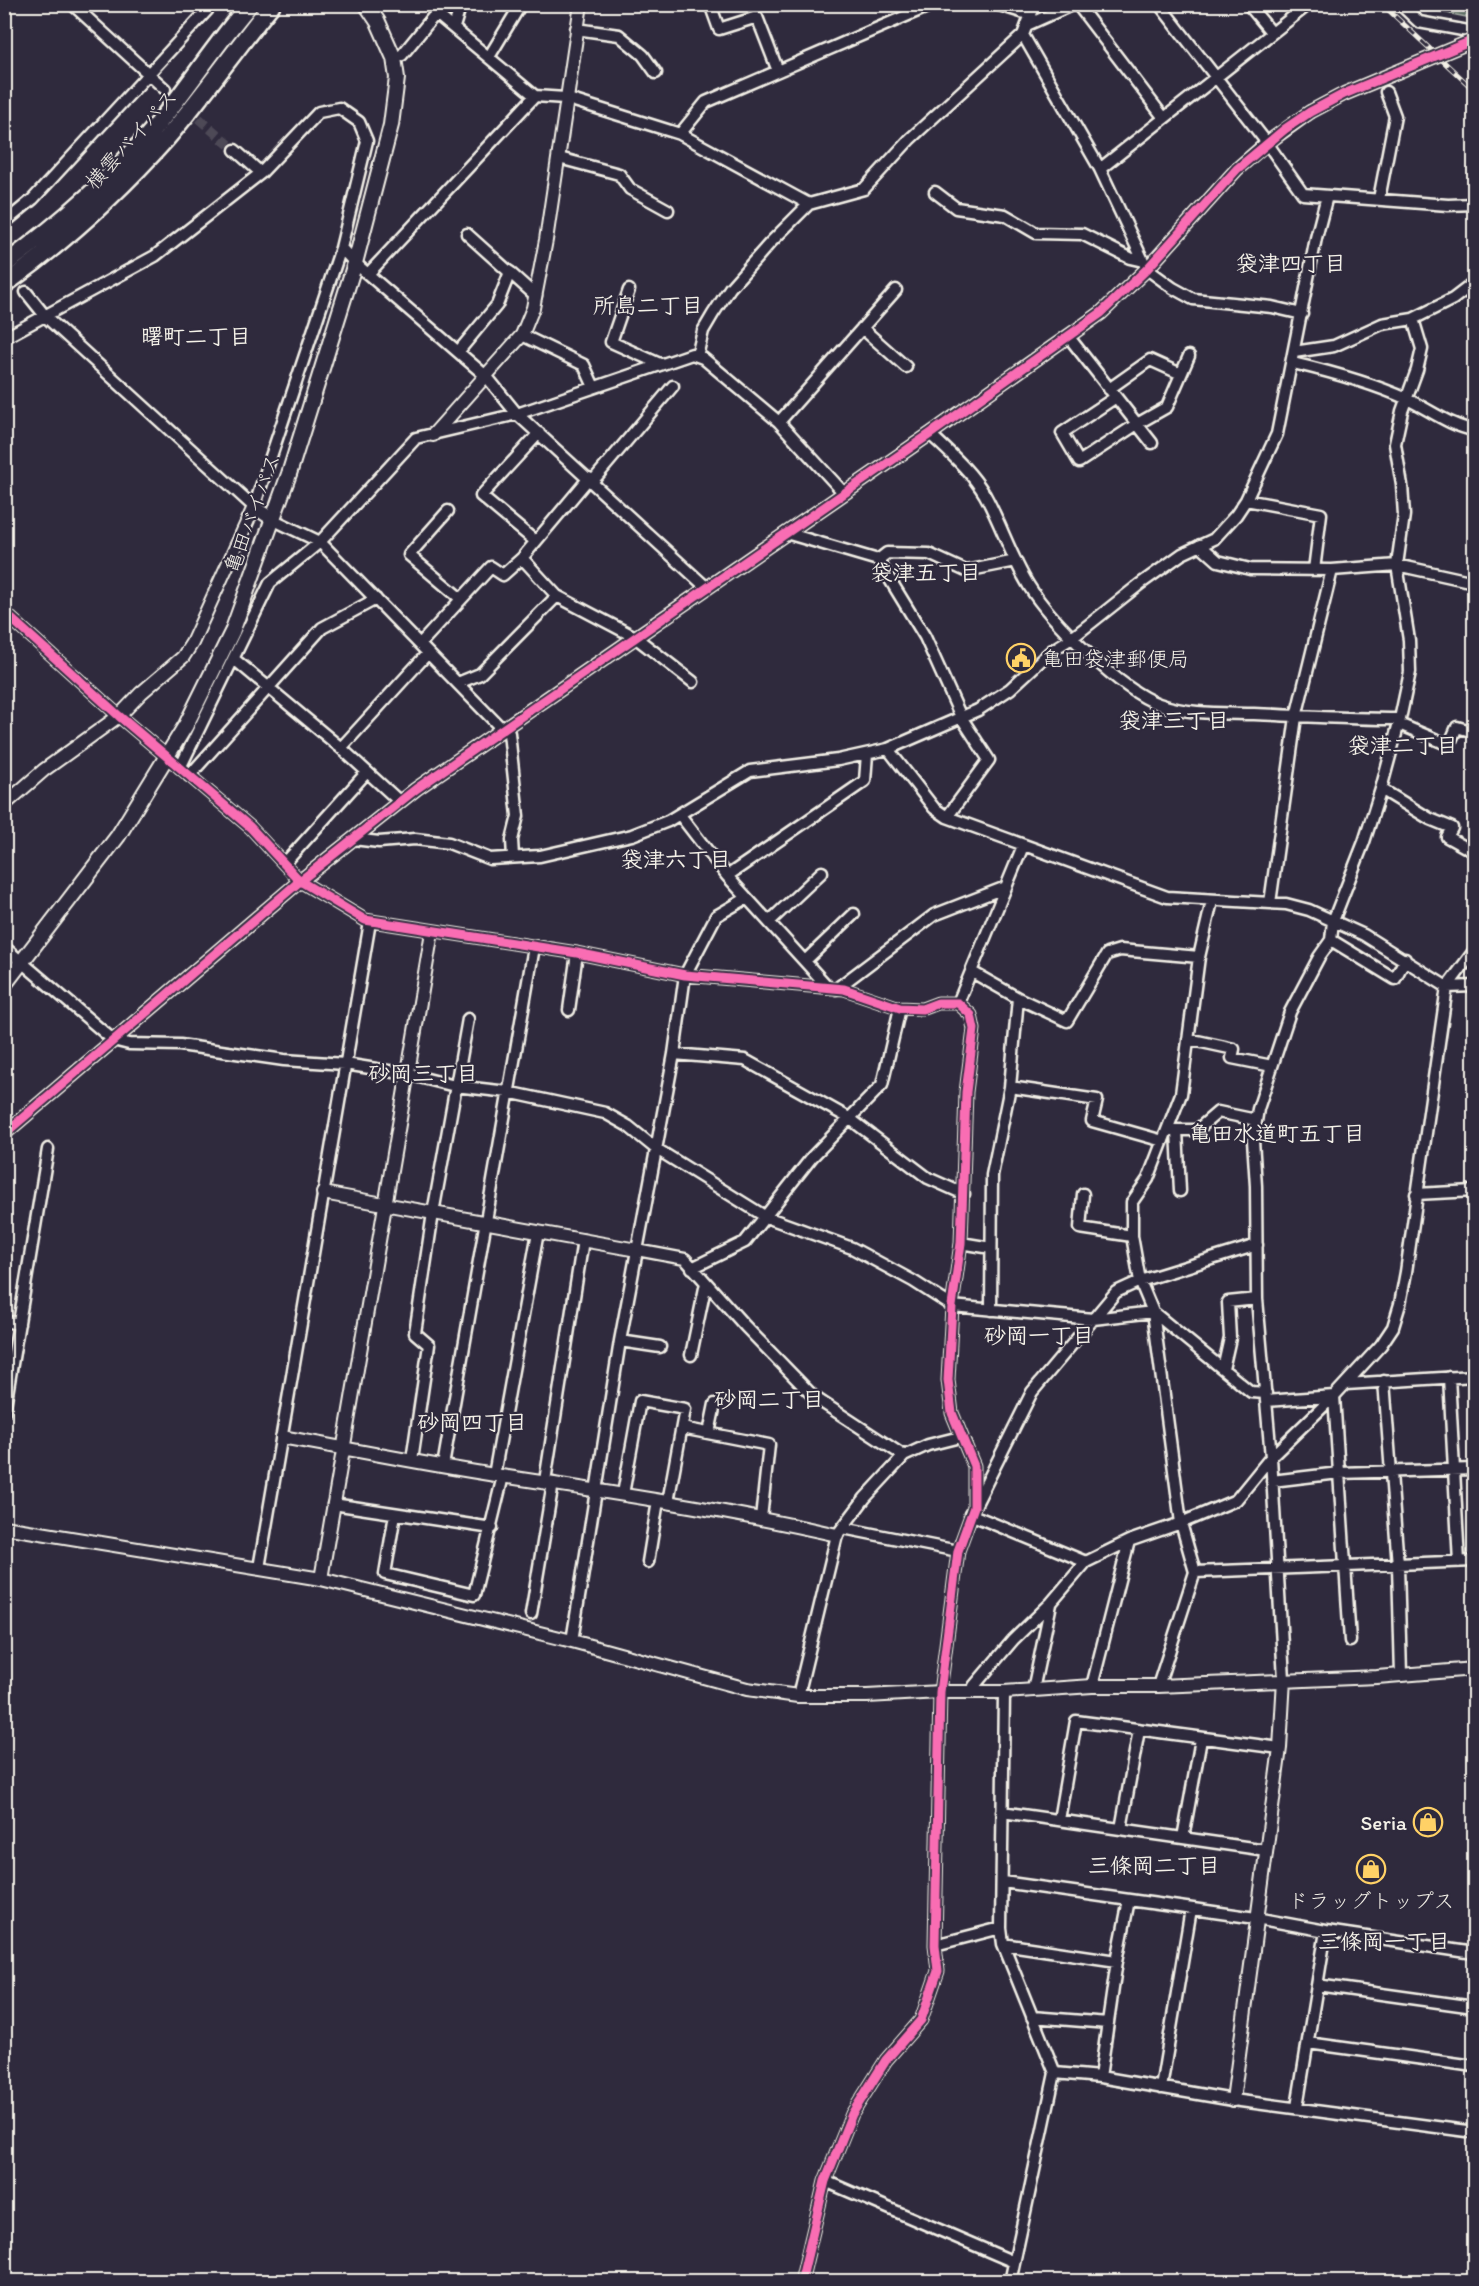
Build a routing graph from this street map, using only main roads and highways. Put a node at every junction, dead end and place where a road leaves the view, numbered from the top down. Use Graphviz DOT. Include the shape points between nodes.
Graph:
graph roads {
  1 [pos="250,4"];
  2 [pos="272,4"];
  3 [pos="366,4"];
  4 [pos="4,265"];
  5 [pos="4,285"];
  6 [pos="4,985"];
  1 -- 4 [label="highway, 横雲バイパス" via="129,156 82,202"];
  2 -- 5 [label="highway, 横雲バイパス" via="133,175 68,237"];
  3 -- 6 [label="main road, 亀田バイパス" via="394,58 397,78 391,125 355,263 289,474 232,632 186,725 118,836"];
}
